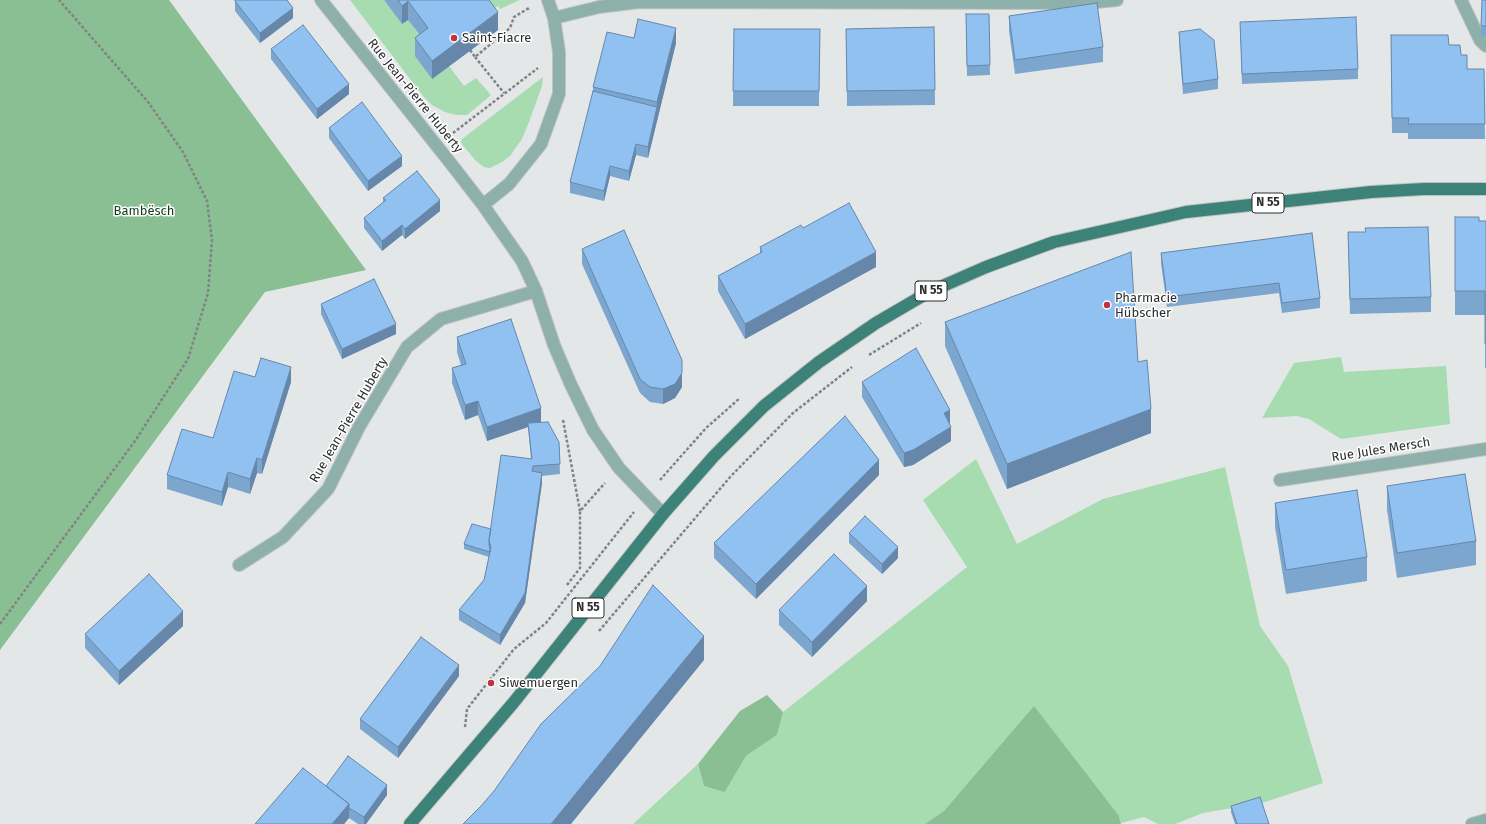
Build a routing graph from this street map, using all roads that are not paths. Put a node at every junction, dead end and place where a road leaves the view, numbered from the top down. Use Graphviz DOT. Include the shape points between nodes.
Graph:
graph roads {
  1 [pos="321,0"];
  2 [pos="548,0"];
  3 [pos="1118,0"];
  4 [pos="1461,0"];
  5 [pos="1082,2"];
  6 [pos="554,18"];
  7 [pos="1486,46"];
  8 [pos="1486,189"];
  9 [pos="483,205"];
  10 [pos="536,291"];
  11 [pos="1486,449"];
  12 [pos="1280,480"];
  13 [pos="663,514"];
  14 [pos="239,565"];
  15 [pos="1486,820"];
  16 [pos="410,824"];
  17 [pos="1472,824"];
  1 -- 9 [label="street, Rue Jean-Pierre Huberty"];
  2 -- 6 [label="street"];
  3 -- 5 [label="street"];
  4 -- 7 [label="street" via="1480,40"];
  5 -- 6 [label="street" via="639,2 599,7"];
  6 -- 9 [label="street" via="559,52 559,94 541,144 509,184"];
  8 -- 13 [label="main road, N 55" via="1371,192 1186,212 1054,242 986,268 929,292 876,323 819,362 764,406 719,451"];
  9 -- 10 [label="street, Rue Jean-Pierre Huberty" via="522,261"];
  10 -- 13 [label="street, Rue Jean-Pierre Huberty" via="554,345 594,430 619,468"];
  10 -- 14 [label="street, Rue Jean-Pierre Huberty" via="441,319 407,347 359,427 328,489 283,537"];
  11 -- 12 [label="street, Rue Jules Mersch"];
  13 -- 16 [label="main road, N 55" via="514,702"];
  15 -- 17 [label="street"];
}
